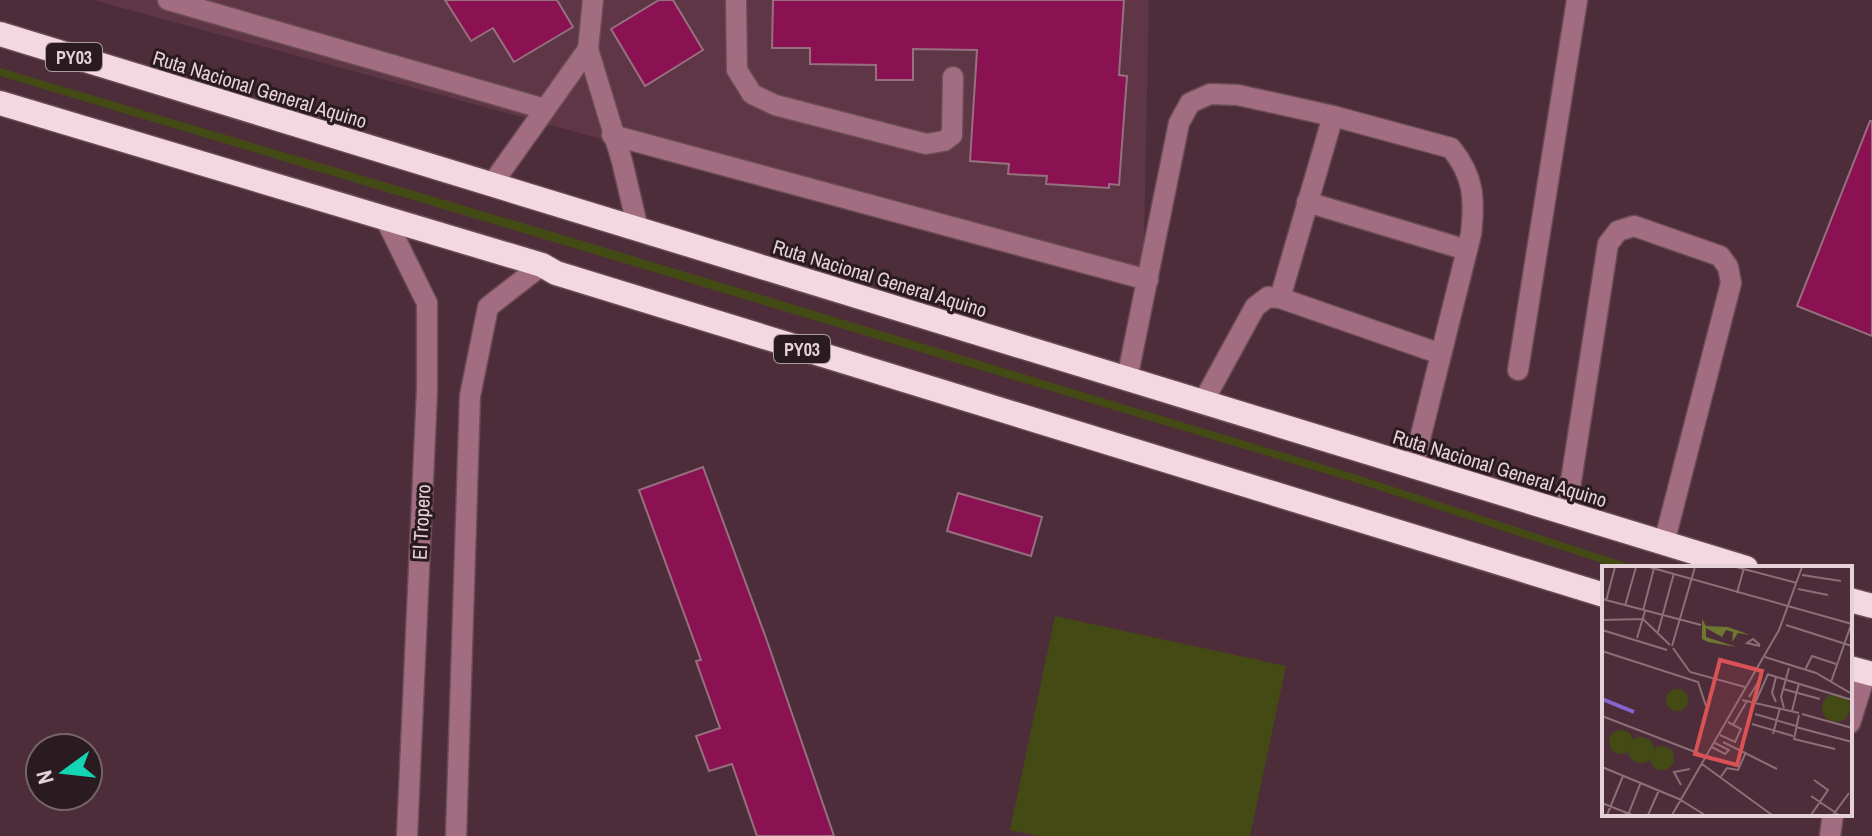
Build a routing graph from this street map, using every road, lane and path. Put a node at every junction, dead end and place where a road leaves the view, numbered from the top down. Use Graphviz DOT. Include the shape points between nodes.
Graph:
graph roads {
  1 [pos="168,0"];
  2 [pos="593,0"];
  3 [pos="736,0"];
  4 [pos="1577,0"];
  5 [pos="0,34"];
  6 [pos="588,49"];
  7 [pos="953,77"];
  8 [pos="0,103"];
  9 [pos="545,109"];
  10 [pos="1333,116"];
  11 [pos="612,135"];
  12 [pos="492,184"];
  13 [pos="1307,202"];
  14 [pos="385,218"];
  15 [pos="638,229"];
  16 [pos="1467,250"];
  17 [pos="542,265"];
  18 [pos="1148,280"];
  19 [pos="1280,298"];
  20 [pos="1441,354"];
  21 [pos="1518,370"];
  22 [pos="1127,379"];
  23 [pos="1203,402"];
  24 [pos="1413,467"];
  25 [pos="1566,513"];
  26 [pos="1664,543"];
  27 [pos="1739,566"];
  28 [pos="1602,594"];
  29 [pos="1852,601"];
  30 [pos="1872,606"];
  31 [pos="1863,672"];
  32 [pos="1852,715"];
  33 [pos="1833,816"];
  34 [pos="407,836"];
  35 [pos="456,836"];
  36 [pos="1830,836"];
  1 -- 9 [label="street"];
  2 -- 6 [label="street"];
  3 -- 7 [label="street" via="737,70 752,94 775,105 926,144 952,135"];
  4 -- 21 [label="street"];
  5 -- 12 [label="highway, Ruta Nacional General Aquino / PY03"];
  6 -- 9 [label="street"];
  6 -- 11 [label="street"];
  8 -- 14 [label="highway, PY03"];
  9 -- 12 [label="street"];
  10 -- 13 [label="street"];
  10 -- 16 [label="street" via="1451,148 1469,176 1474,208"];
  10 -- 18 [label="street" via="1238,95 1210,94 1190,103 1179,123"];
  11 -- 15 [label="street"];
  11 -- 18 [label="street"];
  12 -- 15 [label="highway, Ruta Nacional General Aquino / PY03"];
  13 -- 16 [label="street"];
  13 -- 19 [label="street"];
  14 -- 17 [label="highway, PY03"];
  14 -- 34 [label="street, El Tropero" via="427,303"];
  15 -- 22 [label="highway, Ruta Nacional General Aquino / PY03"];
  16 -- 20 [label="street"];
  17 -- 28 [label="highway, PY03"];
  17 -- 35 [label="street" via="488,307 470,396"];
  18 -- 22 [label="street"];
  19 -- 20 [label="street"];
  19 -- 23 [label="street" via="1268,297 1255,307"];
  20 -- 24 [label="street"];
  22 -- 23 [label="highway, Ruta Nacional General Aquino / PY03"];
  23 -- 24 [label="highway, Ruta Nacional General Aquino / PY03"];
  24 -- 25 [label="highway, Ruta Nacional General Aquino / PY03"];
  25 -- 26 [label="highway, Ruta Nacional General Aquino / PY03"];
  25 -- 26 [label="street" via="1608,244 1618,231 1634,226 1720,256 1731,283"];
  26 -- 27 [label="highway, Ruta Nacional General Aquino / PY03"];
  29 -- 30 [label="highway"];
  31 -- 32 [label="street"];
  33 -- 36 [label="street"];
}
